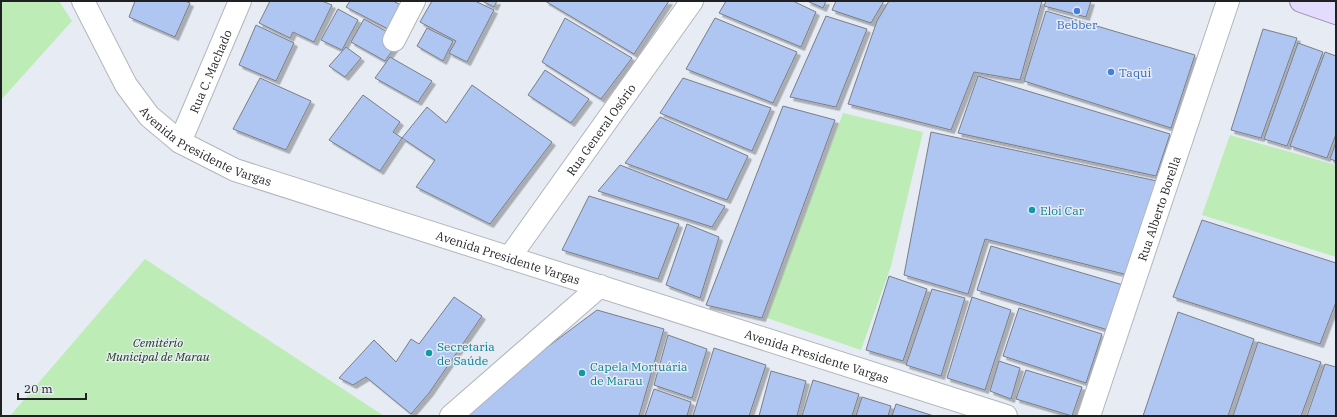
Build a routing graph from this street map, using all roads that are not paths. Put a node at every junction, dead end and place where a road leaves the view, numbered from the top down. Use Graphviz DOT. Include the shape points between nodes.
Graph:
graph roads {
  1 [pos="83,1"];
  2 [pos="240,1"];
  3 [pos="414,1"];
  4 [pos="692,1"];
  5 [pos="1228,1"];
  6 [pos="1301,1"];
  7 [pos="1336,13"];
  8 [pos="394,40"];
  9 [pos="180,142"];
  10 [pos="509,258"];
  11 [pos="600,286"];
  12 [pos="451,416"];
  13 [pos="1006,416"];
  14 [pos="1089,416"];
  1 -- 9 [label="street, Avenida Presidente Vargas" via="126,85 149,116"];
  2 -- 9 [label="street, Rua C. Machado"];
  3 -- 8 [label="street"];
  4 -- 10 [label="street, Rua General Osório"];
  5 -- 14 [label="street, Rua Alberto Borella"];
  6 -- 7 [label="main road"];
  9 -- 10 [label="street, Avenida Presidente Vargas" via="234,170"];
  10 -- 11 [label="street, Avenida Presidente Vargas"];
  11 -- 12 [label="street"];
  11 -- 13 [label="street, Avenida Presidente Vargas"];
}
